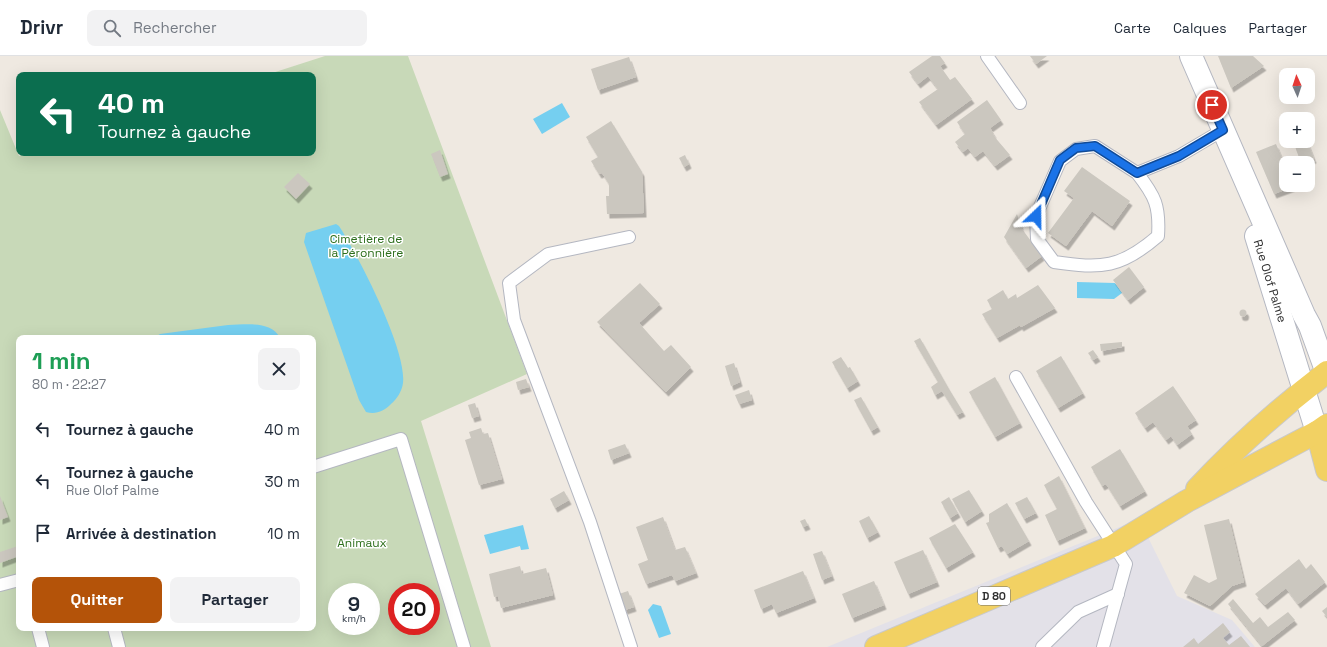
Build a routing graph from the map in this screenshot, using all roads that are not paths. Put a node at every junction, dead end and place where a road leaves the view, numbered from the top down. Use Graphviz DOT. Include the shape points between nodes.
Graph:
graph roads {
  1 [pos="988,56"];
  2 [pos="1191,56"];
  3 [pos="1020,103"];
  4 [pos="1223,130"];
  5 [pos="1137,173"];
  6 [pos="629,237"];
  7 [pos="1327,373"];
  8 [pos="1016,377"];
  9 [pos="1304,390"];
  10 [pos="1322,428"];
  11 [pos="316,466"];
  12 [pos="1327,470"];
  13 [pos="1187,501"];
  14 [pos="1113,546"];
  15 [pos="16,581"];
  16 [pos="0,585"];
  17 [pos="1118,594"];
  18 [pos="39,631"];
  19 [pos="115,631"];
  20 [pos="882,646"];
  21 [pos="43,647"];
  22 [pos="119,647"];
  23 [pos="464,647"];
  24 [pos="631,647"];
  25 [pos="1042,647"];
  26 [pos="1103,647"];
  1 -- 3 [label="lane"];
  2 -- 4 [label="main road, Rue Olof Palme"];
  4 -- 5 [label="lane" via="1179,156"];
  4 -- 7 [label="main road, Rue Olof Palme" via="1310,326"];
  4 -- 9 [label="main road, Rue Olof Palme"];
  5 -- 5 [label="lane" via="1095,146 1076,148 1060,160 1036,216 1037,239 1054,262 1082,267 1114,264 1141,251 1158,236 1160,216 1152,193"];
  6 -- 24 [label="lane" via="548,254 509,283 514,320 590,522"];
  7 -- 9 [label="main road, D 80"];
  8 -- 14 [label="lane"];
  9 -- 10 [label="main road, Rue Olof Palme"];
  9 -- 13 [label="main road, D 80" via="1227,457"];
  10 -- 12 [label="main road"];
  10 -- 13 [label="main road, D 80"];
  11 -- 23 [label="lane" via="402,439"];
  13 -- 14 [label="main road, D 80"];
  14 -- 17 [label="lane" via="1126,564"];
  14 -- 20 [label="main road, D 80"];
  15 -- 16 [label="lane"];
  17 -- 25 [label="lane" via="1078,612"];
  17 -- 26 [label="lane"];
  18 -- 21 [label="lane"];
  19 -- 22 [label="lane"];
}
